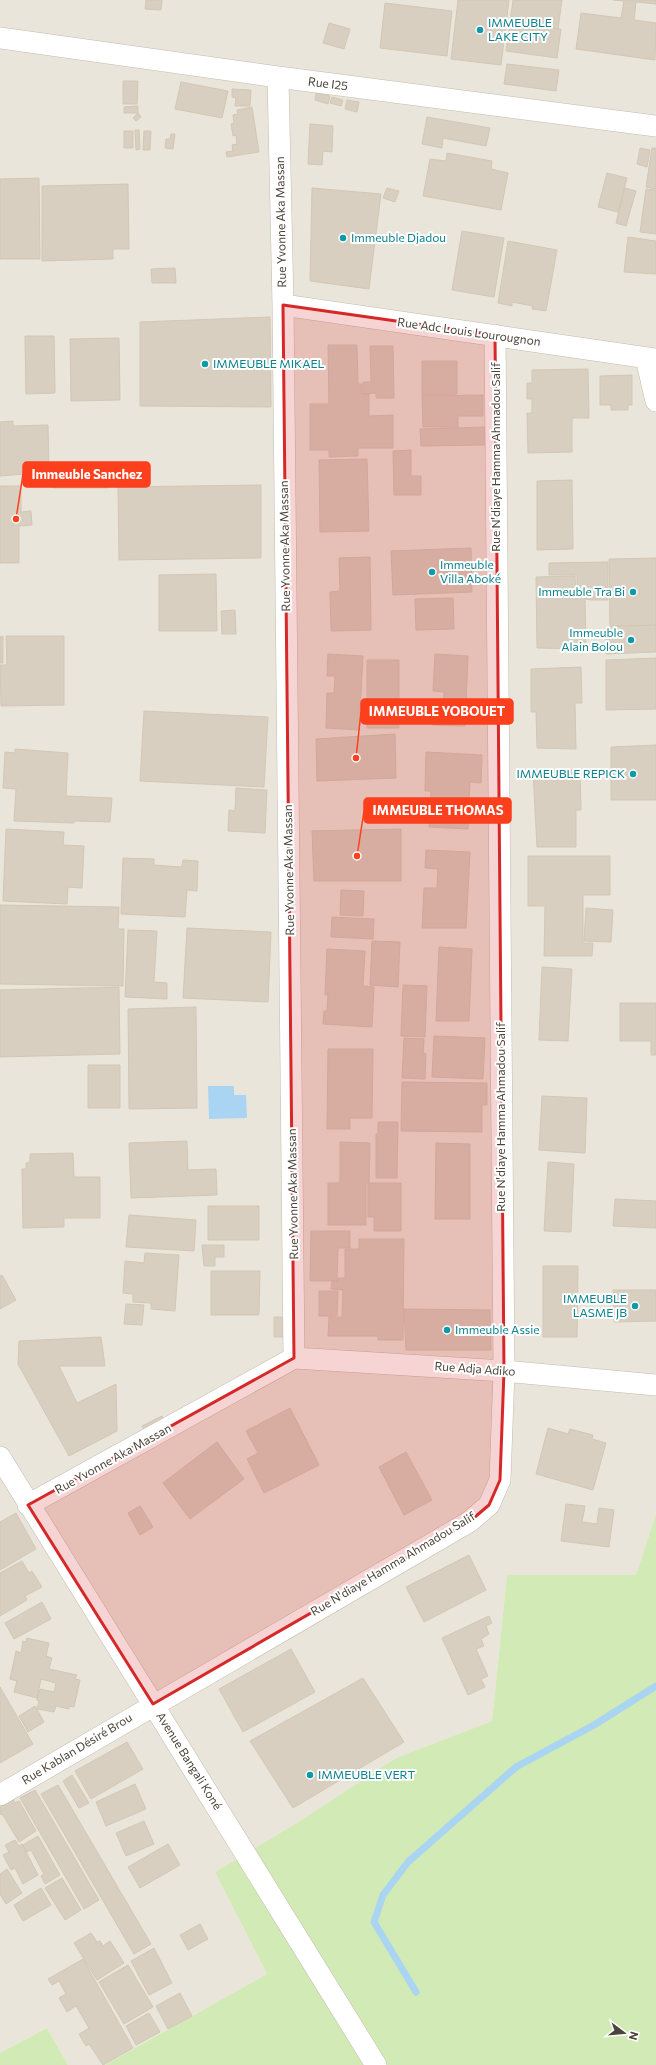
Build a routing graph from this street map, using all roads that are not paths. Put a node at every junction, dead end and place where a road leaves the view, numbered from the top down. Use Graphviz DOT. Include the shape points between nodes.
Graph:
graph roads {
  1 [pos="0,38"];
  2 [pos="278,77"];
  3 [pos="656,126"];
  4 [pos="283,305"];
  5 [pos="495,335"];
  6 [pos="651,359"];
  7 [pos="656,401"];
  8 [pos="294,1358"];
  9 [pos="504,1371"];
  10 [pos="656,1385"];
  11 [pos="1,1460"];
  12 [pos="28,1505"];
  13 [pos="154,1704"];
  14 [pos="0,1795"];
  15 [pos="376,2065"];
  1 -- 2 [label="street, Rue I25"];
  2 -- 3 [label="street, Rue I25"];
  2 -- 4 [label="street, Rue Yvonne Aka Massan"];
  4 -- 5 [label="street, Rue Adc Louis Lourougnon"];
  4 -- 8 [label="street, Rue Yvonne Aka Massan"];
  5 -- 6 [label="street, Rue Adc Louis Lourougnon"];
  5 -- 9 [label="street, Rue N'diaye Hamma Ahmadou Salif"];
  6 -- 7 [label="street"];
  8 -- 9 [label="street, Rue Adja Adiko"];
  8 -- 12 [label="street, Rue Yvonne Aka Massan"];
  9 -- 10 [label="street, Rue Adja Adiko"];
  9 -- 13 [label="street, Rue N'diaye Hamma Ahmadou Salif" via="500,1480 489,1505 469,1522"];
  11 -- 12 [label="street, Avenue Bangali Koné"];
  12 -- 13 [label="street, Avenue Bangali Koné"];
  13 -- 14 [label="street, Rue Kablan Désiré Brou"];
  13 -- 15 [label="street, Avenue Bangali Koné"];
}
